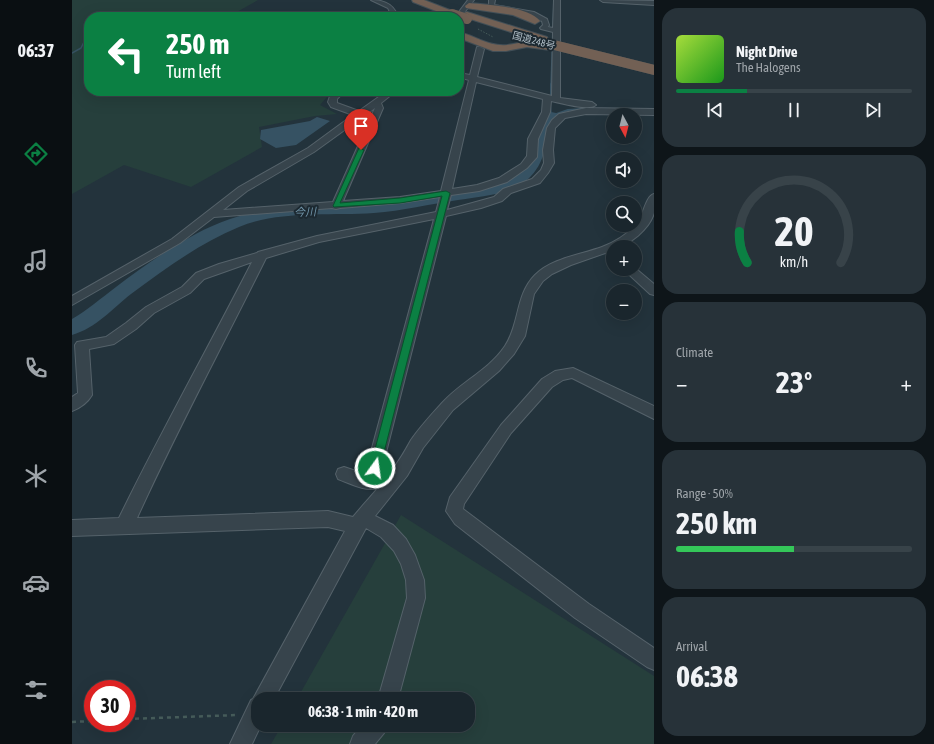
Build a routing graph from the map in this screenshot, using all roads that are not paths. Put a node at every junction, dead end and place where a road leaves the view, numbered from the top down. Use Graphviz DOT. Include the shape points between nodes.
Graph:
graph roads {
  1 [pos="374,0"];
  2 [pos="416,0"];
  3 [pos="426,0"];
  4 [pos="429,0"];
  5 [pos="492,0"];
  6 [pos="558,0"];
  7 [pos="603,0"];
  8 [pos="654,4"];
  9 [pos="393,12"];
  10 [pos="454,12"];
  11 [pos="455,12"];
  12 [pos="456,12"];
  13 [pos="464,14"];
  14 [pos="464,15"];
  15 [pos="464,15"];
  16 [pos="464,16"];
  17 [pos="535,21"];
  18 [pos="464,37"];
  19 [pos="551,38"];
  20 [pos="510,47"];
  21 [pos="480,49"];
  22 [pos="654,65"];
  23 [pos="654,70"];
  24 [pos="464,77"];
  25 [pos="335,96"];
  26 [pos="386,96"];
  27 [pos="461,96"];
  28 [pos="551,99"];
  29 [pos="378,102"];
  30 [pos="654,105"];
  31 [pos="654,112"];
  32 [pos="361,115"];
  33 [pos="654,197"];
  34 [pos="444,201"];
  35 [pos="336,206"];
  36 [pos="210,214"];
  37 [pos="624,240"];
  38 [pos="606,253"];
  39 [pos="262,254"];
  40 [pos="637,276"];
  41 [pos="654,291"];
  42 [pos="72,301"];
  43 [pos="72,405"];
  44 [pos="654,413"];
  45 [pos="344,474"];
  46 [pos="360,522"];
  47 [pos="124,526"];
  48 [pos="72,528"];
  49 [pos="654,660"];
  50 [pos="266,692"];
  51 [pos="390,692"];
  52 [pos="251,722"];
  53 [pos="370,732"];
  54 [pos="241,744"];
  55 [pos="361,744"];
  1 -- 9 [label="street" via="390,7"];
  2 -- 10 [label="highway, 国道248号"];
  3 -- 11 [label="highway, 国道248号"];
  4 -- 12 [label="highway"];
  5 -- 19 [label="street" via="490,6 541,17 546,23 543,28"];
  6 -- 19 [label="street"];
  7 -- 8 [label="street"];
  13 -- 17 [label="highway" via="514,13"];
  14 -- 17 [label="highway" via="515,26"];
  15 -- 19 [label="highway, 国道248号"];
  16 -- 20 [label="highway" via="514,39 515,42"];
  17 -- 19 [label="highway" via="530,28 532,31"];
  18 -- 20 [label="highway" via="488,47"];
  19 -- 20 [label="highway"];
  19 -- 22 [label="highway, 国道248号" via="566,44"];
  19 -- 23 [label="highway, bridge"];
  19 -- 28 [label="street"];
  21 -- 24 [label="street"];
  24 -- 28 [label="street"];
  25 -- 32 [label="street" via="332,102 334,106"];
  26 -- 29 [label="street"];
  27 -- 34 [label="street"];
  28 -- 30 [label="street" via="585,105"];
  28 -- 34 [label="street" via="533,138 532,157 524,166 503,180"];
  29 -- 32 [label="street"];
  29 -- 35 [label="street" via="379,108"];
  31 -- 34 [label="street" via="586,111 562,116 551,128 549,163 536,181 507,191 498,199 477,206"];
  32 -- 36 [label="street" via="310,150 244,189"];
  33 -- 37 [label="street" via="640,228"];
  34 -- 35 [label="street" via="400,200"];
  34 -- 39 [label="street" via="407,222 317,239"];
  34 -- 45 [label="street" via="371,483"];
  35 -- 36 [label="street"];
  36 -- 42 [label="street" via="163,249"];
  38 -- 46 [label="street" via="567,262 539,278 528,294 518,336 509,350 494,367 448,406"];
  39 -- 43 [label="street" via="200,276 186,290 150,310 109,341 82,345 85,395"];
  39 -- 47 [label="street"];
  40 -- 41 [label="street"];
  44 -- 49 [label="street" via="573,373 560,375 547,384 506,430 456,502 454,511 460,519 582,611"];
  46 -- 47 [label="street" via="328,519"];
  46 -- 50 [label="street"];
  46 -- 51 [label="street" via="387,532 400,545 410,561 415,580 416,598"];
  47 -- 48 [label="street"];
  52 -- 54 [label="street"];
  53 -- 55 [label="street"];
}
